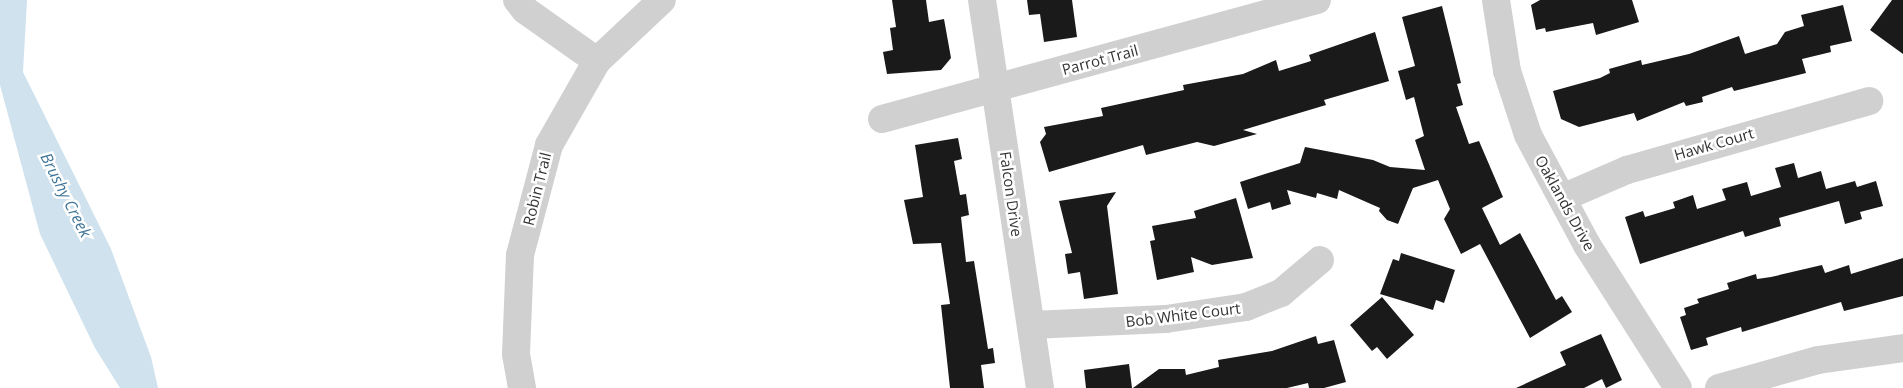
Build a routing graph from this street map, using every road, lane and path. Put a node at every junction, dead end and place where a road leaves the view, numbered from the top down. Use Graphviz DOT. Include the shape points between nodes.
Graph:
graph roads {
  1 [pos="518,0"];
  2 [pos="662,0"];
  3 [pos="982,0"];
  4 [pos="1317,0"];
  5 [pos="1496,0"];
  6 [pos="597,61"];
  7 [pos="996,88"];
  8 [pos="1869,101"];
  9 [pos="882,120"];
  10 [pos="1562,198"];
  11 [pos="1320,260"];
  12 [pos="1031,325"];
  13 [pos="1903,348"];
  14 [pos="522,388"];
  15 [pos="1040,388"];
  16 [pos="1678,388"];
  17 [pos="1719,388"];
  1 -- 6 [label="street" via="525,10"];
  2 -- 6 [label="street, Robin Trail"];
  3 -- 7 [label="street, Falcon Drive"];
  4 -- 7 [label="street, Parrot Trail"];
  5 -- 10 [label="street, Oaklands Drive" via="1516,104 1535,151"];
  6 -- 14 [label="street, Robin Trail" via="549,145 520,255 516,354"];
  7 -- 9 [label="street, Parrot Trail"];
  7 -- 12 [label="street, Falcon Drive"];
  8 -- 10 [label="street, Hawk Court" via="1627,170"];
  10 -- 16 [label="street, Oaklands Drive" via="1587,245"];
  11 -- 12 [label="street, Bob White Court" via="1282,293 1246,307 1166,319"];
  12 -- 15 [label="street, Falcon Drive"];
  13 -- 17 [label="street" via="1818,360"];
}
